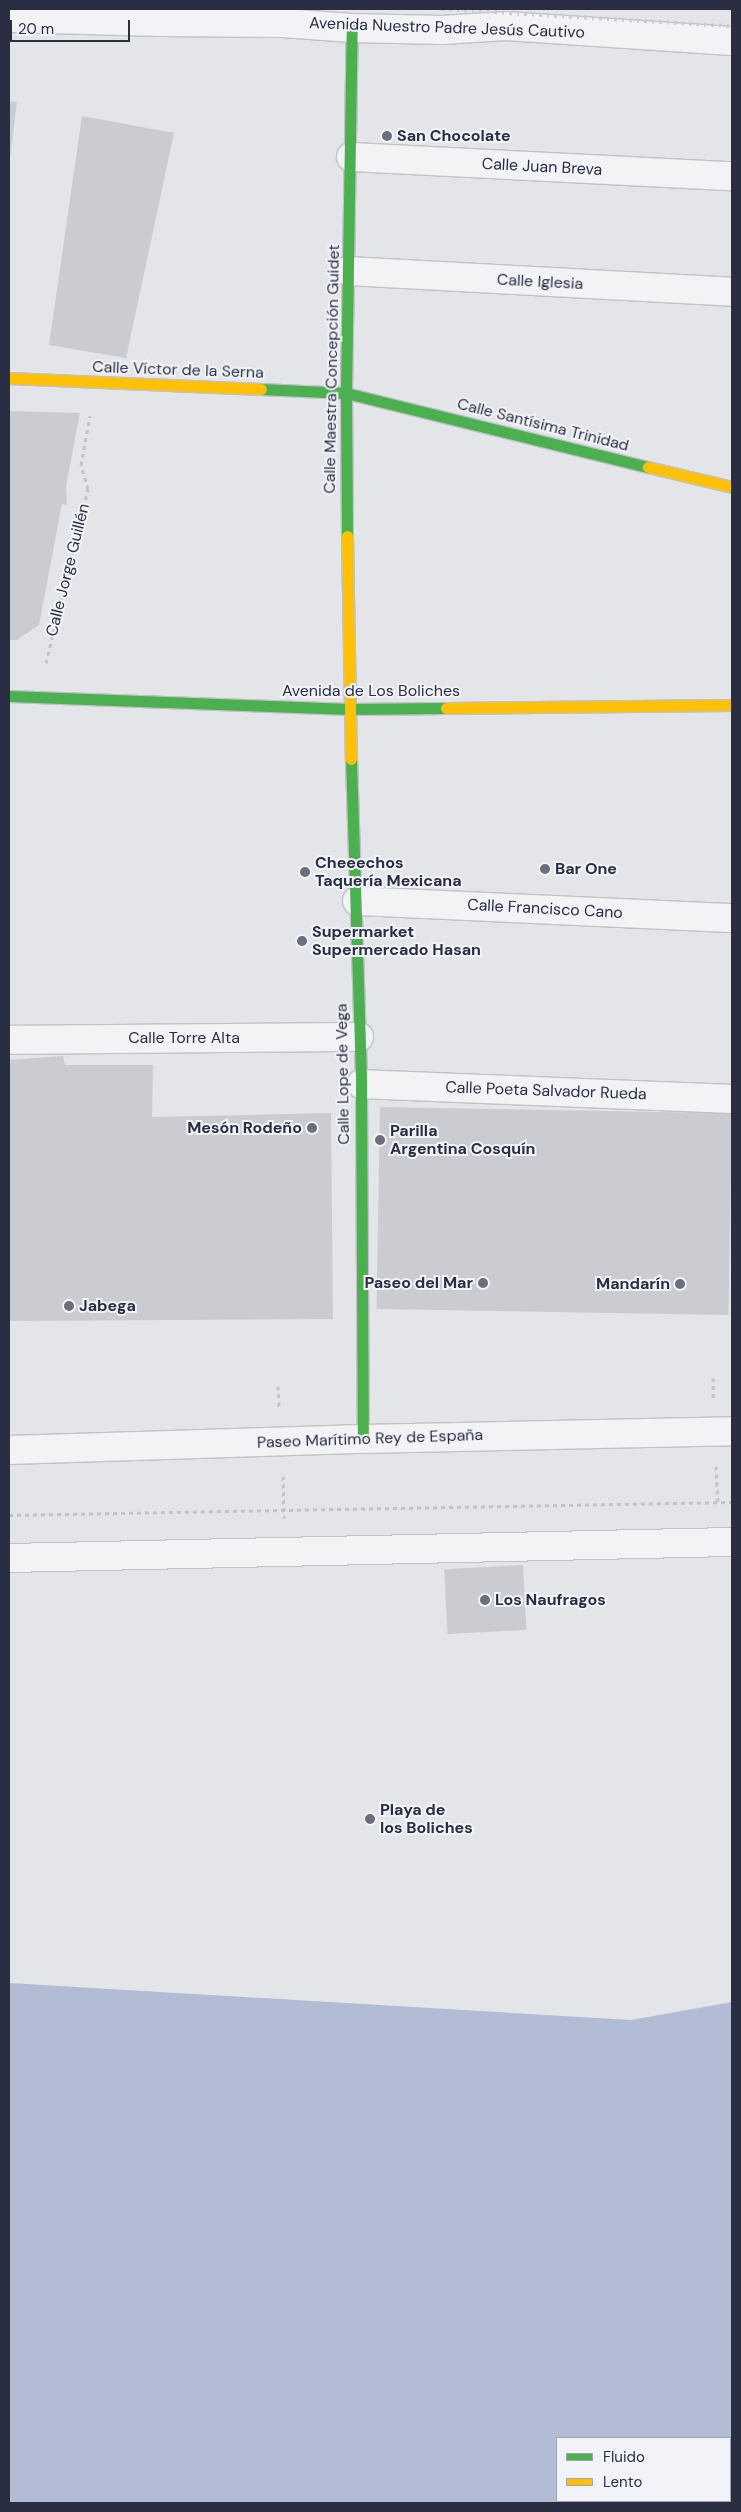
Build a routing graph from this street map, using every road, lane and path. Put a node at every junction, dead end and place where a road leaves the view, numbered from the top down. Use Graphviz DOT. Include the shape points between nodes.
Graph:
graph roads {
  1 [pos="460,9"];
  2 [pos="157,15"];
  3 [pos="278,16"];
  4 [pos="9,18"];
  5 [pos="352,28"];
  6 [pos="442,30"];
  7 [pos="732,41"];
  8 [pos="351,157"];
  9 [pos="732,176"];
  10 [pos="348,271"];
  11 [pos="732,292"];
  12 [pos="9,378"];
  13 [pos="96,383"];
  14 [pos="346,393"];
  15 [pos="732,487"];
  16 [pos="9,696"];
  17 [pos="37,698"];
  18 [pos="732,705"];
  19 [pos="349,710"];
  20 [pos="357,901"];
  21 [pos="732,918"];
  22 [pos="359,1037"];
  23 [pos="9,1040"];
  24 [pos="360,1084"];
  25 [pos="732,1099"];
  26 [pos="732,1431"];
  27 [pos="362,1439"];
  28 [pos="9,1450"];
  29 [pos="732,1502"];
  30 [pos="9,1515"];
  31 [pos="732,1542"];
  32 [pos="9,1558"];
  1 -- 6 [label="street"];
  2 -- 3 [label="street, Avenida Nuestro Padre Jesús Cautivo"];
  2 -- 4 [label="street, Avenida Nuestro Padre Jesús Cautivo"];
  3 -- 5 [label="street, Avenida Nuestro Padre Jesús Cautivo"];
  5 -- 6 [label="street, Avenida Nuestro Padre Jesús Cautivo"];
  5 -- 8 [label="street, Calle Maestra Concepción Guidet"];
  6 -- 7 [label="street, Avenida Nuestro Padre Jesús Cautivo" via="506,26"];
  8 -- 9 [label="street, Calle Juan Breva"];
  8 -- 10 [label="street, Calle Maestra Concepción Guidet"];
  10 -- 11 [label="street, Calle Iglesia"];
  10 -- 14 [label="street, Calle Maestra Concepción Guidet"];
  12 -- 13 [label="street, Calle Víctor de la Serna"];
  13 -- 14 [label="street, Calle Víctor de la Serna"];
  13 -- 17 [label="path, Calle Jorge Guillén" via="80,465 88,489"];
  14 -- 15 [label="street, Calle Santísima Trinidad"];
  14 -- 19 [label="street, Calle Maestra Concepción Guidet"];
  16 -- 17 [label="street, Avenida de Los Boliches"];
  17 -- 19 [label="street, Avenida de Los Boliches"];
  18 -- 19 [label="street, Avenida de Los Boliches"];
  19 -- 20 [label="street, Calle Lope de Vega"];
  20 -- 21 [label="street, Calle Francisco Cano"];
  20 -- 22 [label="street, Calle Lope de Vega"];
  22 -- 23 [label="street, Calle Torre Alta"];
  22 -- 24 [label="street, Calle Lope de Vega"];
  24 -- 25 [label="street, Calle Poeta Salvador Rueda"];
  24 -- 27 [label="street, Calle Lope de Vega"];
  26 -- 27 [label="street, Paseo Marítimo Rey de España"];
  27 -- 28 [label="street, Paseo Marítimo Rey de España"];
  29 -- 30 [label="path"];
  31 -- 32 [label="street"];
}
